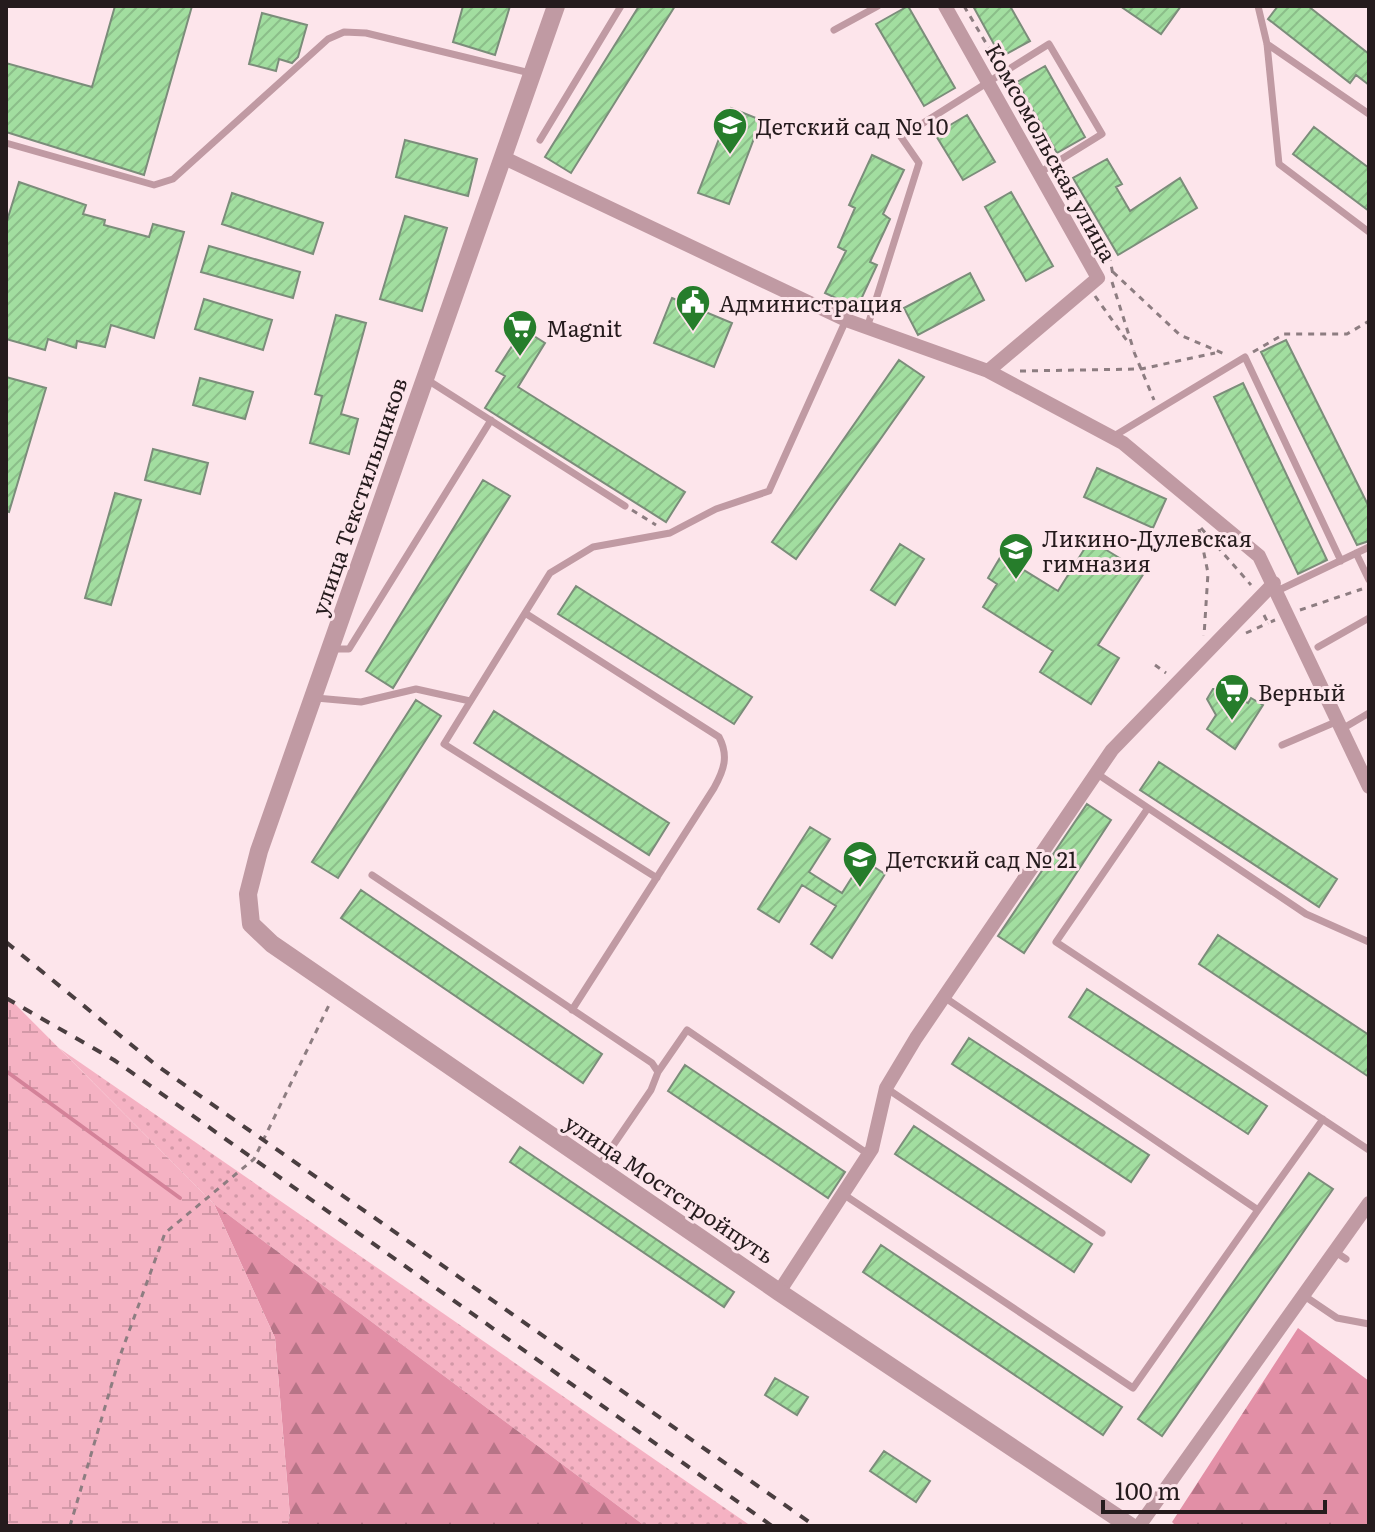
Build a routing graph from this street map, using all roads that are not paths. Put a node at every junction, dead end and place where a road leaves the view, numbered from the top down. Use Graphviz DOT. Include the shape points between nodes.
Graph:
graph roads {
  1 [pos="556,6"];
  2 [pos="621,6"];
  3 [pos="878,6"];
  4 [pos="945,6"];
  5 [pos="1258,6"];
  6 [pos="834,30"];
  7 [pos="1267,44"];
  8 [pos="532,74"];
  9 [pos="987,81"];
  10 [pos="1369,114"];
  11 [pos="540,140"];
  12 [pos="6,143"];
  13 [pos="502,157"];
  14 [pos="1039,173"];
  15 [pos="1369,232"];
  16 [pos="846,320"];
  17 [pos="867,328"];
  18 [pos="988,371"];
  19 [pos="425,377"];
  20 [pos="491,420"];
  21 [pos="1112,437"];
  22 [pos="625,506"];
  23 [pos="1369,547"];
  24 [pos="1356,553"];
  25 [pos="1341,561"];
  26 [pos="1369,580"];
  27 [pos="1276,587"];
  28 [pos="525,613"];
  29 [pos="1369,618"];
  30 [pos="1318,647"];
  31 [pos="330,649"];
  32 [pos="313,698"];
  33 [pos="470,701"];
  34 [pos="1369,713"];
  35 [pos="1340,725"];
  36 [pos="1282,745"];
  37 [pos="1096,773"];
  38 [pos="1369,787"];
  39 [pos="1148,808"];
  40 [pos="259,851"];
  41 [pos="372,875"];
  42 [pos="657,878"];
  43 [pos="1369,942"];
  44 [pos="944,997"];
  45 [pos="572,1010"];
  46 [pos="658,1072"];
  47 [pos="886,1088"];
  48 [pos="1323,1119"];
  49 [pos="1369,1150"];
  50 [pos="868,1154"];
  51 [pos="598,1167"];
  52 [pos="843,1194"];
  53 [pos="1369,1203"];
  54 [pos="1258,1210"];
  55 [pos="1102,1233"];
  56 [pos="779,1292"];
  57 [pos="1303,1295"];
  58 [pos="1369,1324"];
  59 [pos="1130,1526"];
  60 [pos="1139,1526"];
  1 -- 8 [label="street, улица Текстильщиков"];
  2 -- 11 [label="lane"];
  3 -- 6 [label="lane"];
  4 -- 9 [label="street, Комсомольская улица"];
  5 -- 7 [label="lane"];
  7 -- 10 [label="lane"];
  7 -- 15 [label="lane" via="1279,164"];
  8 -- 12 [label="lane" via="344,32 328,39 173,179 154,185"];
  8 -- 13 [label="street, улица Текстильщиков"];
  9 -- 14 [label="street, Комсомольская улица"];
  9 -- 14 [label="lane" via="1049,44 1102,134"];
  9 -- 17 [label="lane" via="901,137 919,163"];
  13 -- 16 [label="street"];
  13 -- 19 [label="street, улица Текстильщиков"];
  14 -- 18 [label="street, Комсомольская улица" via="1093,282"];
  16 -- 17 [label="street"];
  16 -- 28 [label="lane" via="769,491 716,509 670,533 593,547 550,573"];
  17 -- 18 [label="street"];
  18 -- 21 [label="street"];
  19 -- 20 [label="lane"];
  19 -- 31 [label="street, улица Текстильщиков"];
  20 -- 22 [label="lane"];
  20 -- 31 [label="lane" via="349,649"];
  21 -- 25 [label="lane" via="1245,357"];
  21 -- 27 [label="street" via="1259,556"];
  23 -- 24 [label="lane"];
  24 -- 25 [label="lane"];
  24 -- 26 [label="lane"];
  25 -- 27 [label="lane"];
  27 -- 35 [label="street"];
  27 -- 37 [label="street" via="1112,750"];
  28 -- 33 [label="lane"];
  28 -- 42 [label="lane" via="719,737 725,748 723,772"];
  29 -- 30 [label="lane"];
  31 -- 32 [label="street, улица Текстильщиков"];
  32 -- 33 [label="lane" via="361,702 416,689"];
  32 -- 40 [label="street, улица Текстильщиков"];
  33 -- 42 [label="lane" via="445,739 447,747"];
  34 -- 35 [label="lane"];
  35 -- 36 [label="lane"];
  35 -- 38 [label="street"];
  37 -- 39 [label="lane"];
  37 -- 44 [label="street"];
  39 -- 43 [label="lane" via="1306,914"];
  39 -- 48 [label="lane" via="1056,942"];
  40 -- 51 [label="street, улица Мостстройпуть" via="248,894 251,924 272,944"];
  41 -- 45 [label="lane"];
  42 -- 45 [label="lane"];
  44 -- 47 [label="street"];
  44 -- 54 [label="lane"];
  45 -- 46 [label="lane"];
  46 -- 50 [label="lane" via="687,1030"];
  46 -- 51 [label="lane"];
  47 -- 50 [label="street"];
  47 -- 55 [label="lane"];
  48 -- 49 [label="lane"];
  48 -- 54 [label="lane"];
  50 -- 52 [label="street"];
  51 -- 56 [label="street, улица Мостстройпуть"];
  52 -- 54 [label="lane" via="1133,1388"];
  52 -- 56 [label="street"];
  53 -- 57 [label="street" via="1340,1255"];
  56 -- 59 [label="street, улица Мостстройпуть"];
  57 -- 58 [label="lane" via="1337,1318"];
  57 -- 60 [label="street"];
}
